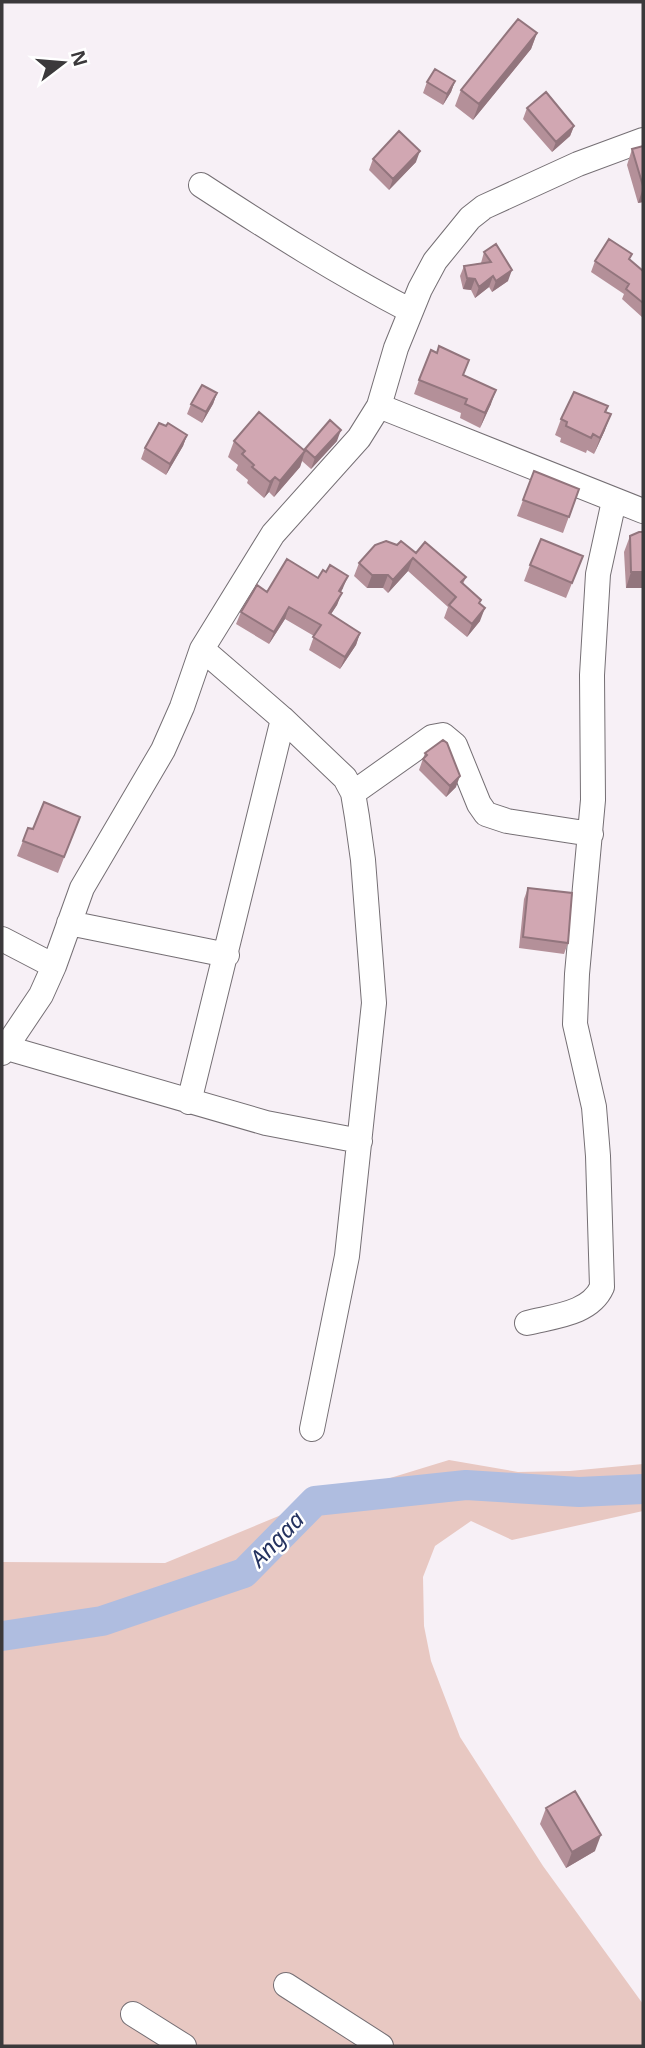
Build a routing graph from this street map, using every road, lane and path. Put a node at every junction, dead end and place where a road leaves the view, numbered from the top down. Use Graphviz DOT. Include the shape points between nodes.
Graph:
graph roads {
  1 [pos="643,140"];
  2 [pos="201,186"];
  3 [pos="411,311"];
  4 [pos="379,407"];
  5 [pos="614,501"];
  6 [pos="643,511"];
  7 [pos="202,649"];
  8 [pos="283,719"];
  9 [pos="353,793"];
  10 [pos="591,834"];
  11 [pos="69,923"];
  12 [pos="2,939"];
  13 [pos="227,955"];
  14 [pos="54,966"];
  15 [pos="4,1051"];
  16 [pos="189,1102"];
  17 [pos="360,1141"];
  18 [pos="527,1323"];
  19 [pos="312,1429"];
  20 [pos="286,1985"];
  21 [pos="133,2014"];
  22 [pos="184,2046"];
  23 [pos="380,2046"];
  1 -- 3 [label="street" via="484,207 435,261"];
  2 -- 3 [label="street" via="309,255"];
  3 -- 4 [label="street"];
  4 -- 5 [label="street"];
  4 -- 7 [label="street" via="359,438 273,534"];
  5 -- 6 [label="street"];
  5 -- 10 [label="street" via="598,574"];
  7 -- 8 [label="street"];
  7 -- 11 [label="street" via="163,750 82,888"];
  8 -- 9 [label="street" via="345,778"];
  8 -- 13 [label="street"];
  9 -- 10 [label="street" via="432,737 443,735 455,745 486,814"];
  9 -- 17 [label="street" via="374,1003"];
  10 -- 18 [label="street" via="575,1024 594,1107 602,1287 586,1307"];
  11 -- 13 [label="street"];
  11 -- 14 [label="street"];
  12 -- 14 [label="street"];
  13 -- 16 [label="street"];
  14 -- 15 [label="street"];
  15 -- 16 [label="street"];
  16 -- 17 [label="street"];
  17 -- 19 [label="street" via="347,1256"];
  20 -- 23 [label="street"];
  21 -- 22 [label="street"];
}
